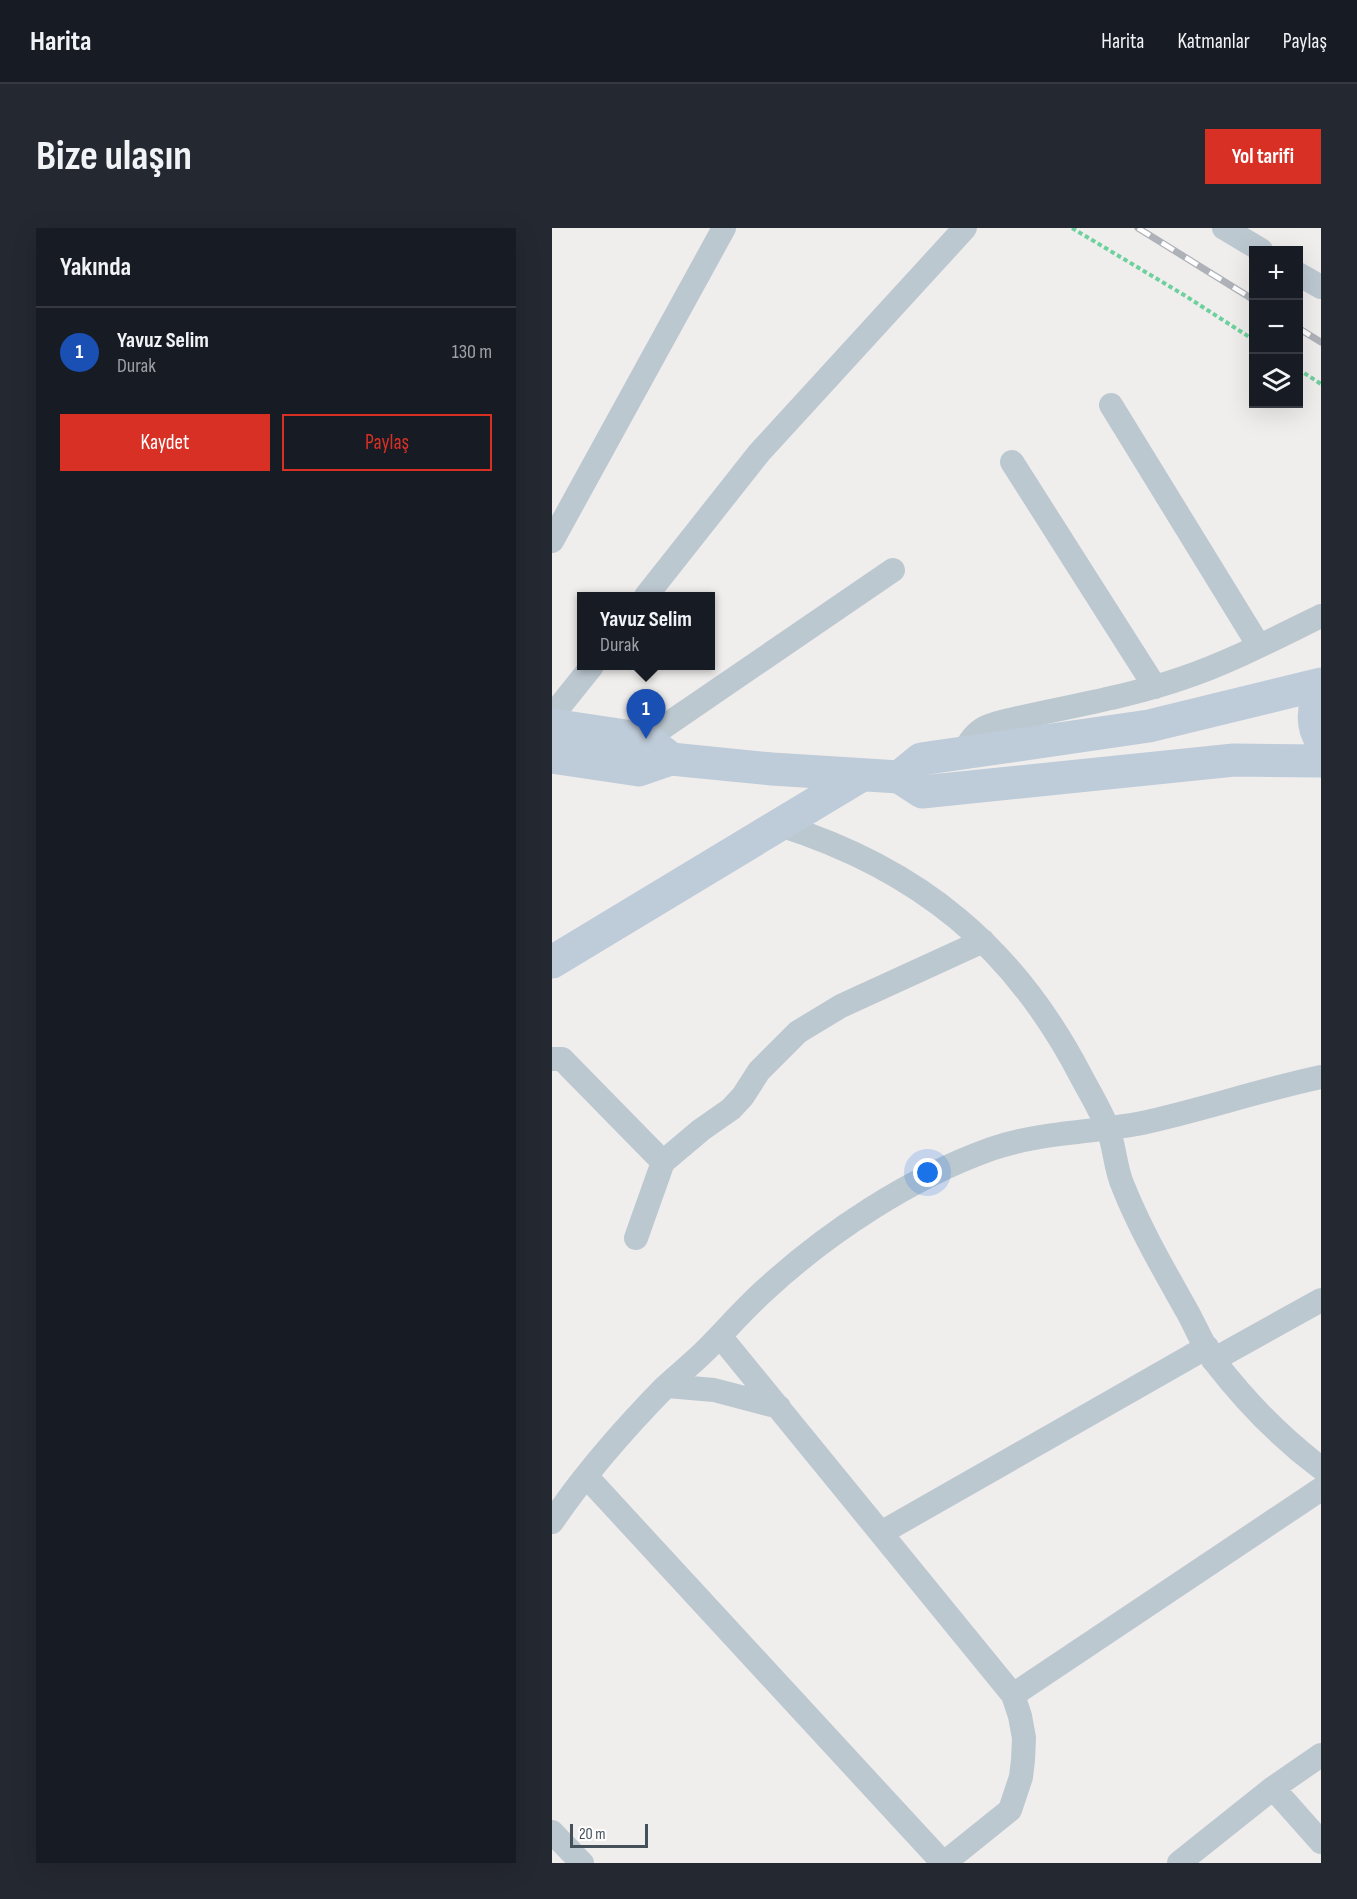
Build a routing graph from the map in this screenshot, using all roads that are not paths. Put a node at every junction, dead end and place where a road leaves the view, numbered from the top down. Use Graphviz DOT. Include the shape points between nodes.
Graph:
graph roads {
  1 [pos="724,228"];
  2 [pos="965,228"];
  3 [pos="1224,228"];
  4 [pos="1254,246"];
  5 [pos="1303,276"];
  6 [pos="1321,287"];
  7 [pos="1111,405"];
  8 [pos="1012,462"];
  9 [pos="552,541"];
  10 [pos="893,570"];
  11 [pos="650,592"];
  12 [pos="1321,616"];
  13 [pos="1259,646"];
  14 [pos="589,670"];
  15 [pos="1321,684"];
  16 [pos="1155,687"];
  17 [pos="1321,692"];
  18 [pos="552,717"];
  19 [pos="552,725"];
  20 [pos="646,739"];
  21 [pos="1321,740"];
  22 [pos="964,753"];
  23 [pos="552,758"];
  24 [pos="671,759"];
  25 [pos="1321,762"];
  26 [pos="862,775"];
  27 [pos="899,777"];
  28 [pos="780,825"];
  29 [pos="983,941"];
  30 [pos="552,962"];
  31 [pos="552,1059"];
  32 [pos="1321,1077"];
  33 [pos="1108,1129"];
  34 [pos="663,1162"];
  35 [pos="636,1238"];
  36 [pos="1321,1300"];
  37 [pos="720,1336"];
  38 [pos="1210,1353"];
  39 [pos="667,1386"];
  40 [pos="779,1407"];
  41 [pos="1321,1468"];
  42 [pos="586,1476"];
  43 [pos="1321,1490"];
  44 [pos="552,1522"];
  45 [pos="881,1533"];
  46 [pos="1013,1695"];
  47 [pos="1321,1755"];
  48 [pos="1273,1788"];
  49 [pos="552,1832"];
  50 [pos="1321,1842"];
  51 [pos="582,1863"];
  52 [pos="944,1863"];
  53 [pos="1179,1863"];
  1 -- 9 [label="street"];
  2 -- 11 [label="street" via="759,453"];
  3 -- 4 [label="street"];
  5 -- 6 [label="street"];
  7 -- 13 [label="street"];
  8 -- 16 [label="street"];
  10 -- 20 [label="street"];
  12 -- 13 [label="street"];
  13 -- 16 [label="street"];
  14 -- 18 [label="street"];
  15 -- 22 [label="street" via="1149,726"];
  16 -- 22 [label="street" via="987,725 977,732"];
  17 -- 21 [label="street" via="1314,721"];
  19 -- 20 [label="street"];
  20 -- 24 [label="street"];
  22 -- 27 [label="street" via="921,759"];
  23 -- 24 [label="street" via="639,770"];
  24 -- 26 [label="street"];
  25 -- 27 [label="street" via="1234,760 922,792"];
  26 -- 27 [label="street"];
  26 -- 28 [label="street"];
  28 -- 29 [label="street" via="825,840 886,868 941,905"];
  28 -- 30 [label="street"];
  29 -- 33 [label="street" via="1044,1012"];
  29 -- 34 [label="street" via="841,1006 798,1032 759,1071 731,1109"];
  31 -- 34 [label="street" via="562,1059"];
  32 -- 33 [label="street"];
  33 -- 37 [label="street" via="1059,1133 992,1149 901,1192 798,1261"];
  33 -- 38 [label="street" via="1122,1184 1146,1238"];
  34 -- 35 [label="street"];
  36 -- 38 [label="street"];
  37 -- 39 [label="street"];
  37 -- 40 [label="street"];
  38 -- 41 [label="street" via="1270,1425"];
  38 -- 45 [label="street"];
  39 -- 40 [label="street" via="714,1390"];
  39 -- 42 [label="street"];
  40 -- 45 [label="street"];
  42 -- 44 [label="street"];
  42 -- 52 [label="street"];
  43 -- 46 [label="street"];
  45 -- 46 [label="street"];
  46 -- 52 [label="street" via="1024,1738 1021,1777 1010,1810"];
  47 -- 48 [label="street"];
  48 -- 50 [label="street"];
  48 -- 53 [label="street"];
  49 -- 51 [label="street"];
}
